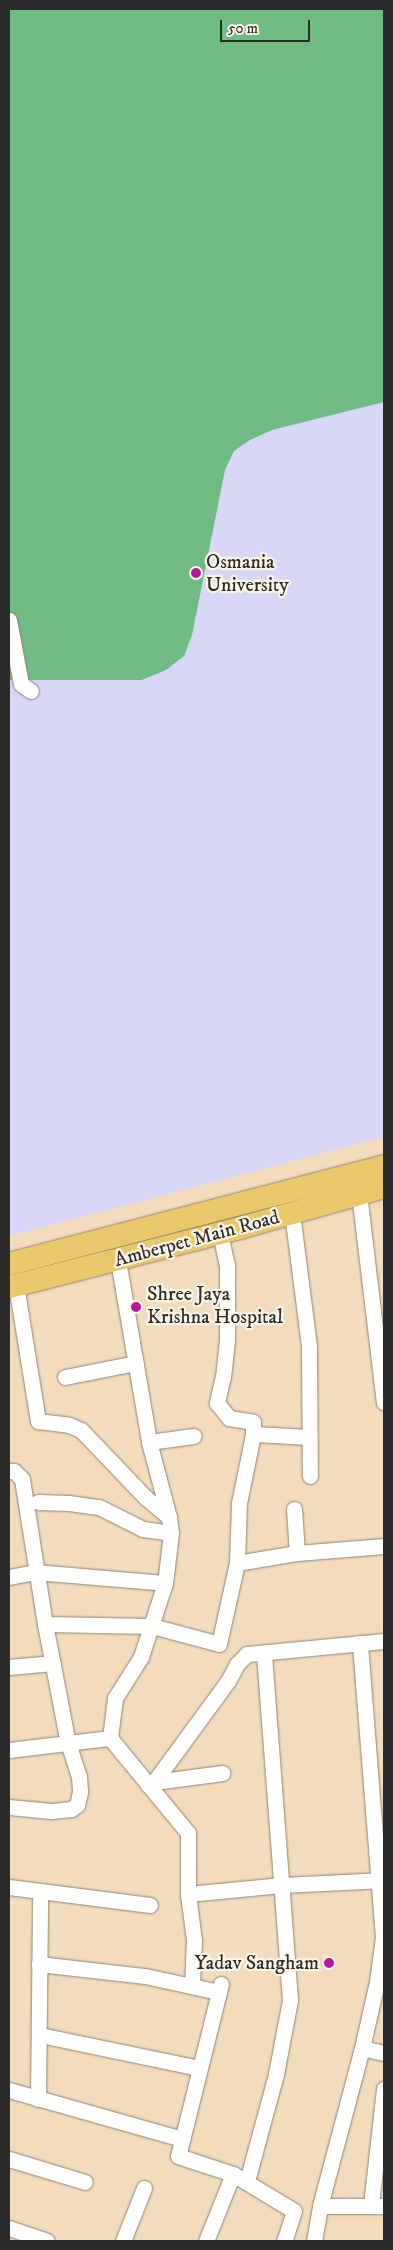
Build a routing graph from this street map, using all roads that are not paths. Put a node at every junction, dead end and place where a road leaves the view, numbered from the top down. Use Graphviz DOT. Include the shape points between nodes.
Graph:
graph roads {
  1 [pos="9,620"];
  2 [pos="30,691"];
  3 [pos="384,1166"];
  4 [pos="357,1184"];
  5 [pos="384,1187"];
  6 [pos="292,1213"];
  7 [pos="220,1233"];
  8 [pos="118,1260"];
  9 [pos="9,1264"];
  10 [pos="12,1286"];
  11 [pos="136,1363"];
  12 [pos="383,1375"];
  13 [pos="65,1377"];
  14 [pos="384,1402"];
  15 [pos="253,1434"];
  16 [pos="194,1436"];
  17 [pos="309,1437"];
  18 [pos="149,1442"];
  19 [pos="9,1470"];
  20 [pos="310,1476"];
  21 [pos="38,1502"];
  22 [pos="294,1509"];
  23 [pos="169,1517"];
  24 [pos="171,1533"];
  25 [pos="384,1546"];
  26 [pos="297,1553"];
  27 [pos="237,1562"];
  28 [pos="35,1572"];
  29 [pos="9,1577"];
  30 [pos="166,1583"];
  31 [pos="45,1624"];
  32 [pos="152,1626"];
  33 [pos="384,1641"];
  34 [pos="360,1643"];
  35 [pos="264,1653"];
  36 [pos="53,1663"];
  37 [pos="9,1668"];
  38 [pos="110,1738"];
  39 [pos="68,1743"];
  40 [pos="9,1750"];
  41 [pos="222,1773"];
  42 [pos="151,1784"];
  43 [pos="9,1807"];
  44 [pos="382,1881"];
  45 [pos="282,1886"];
  46 [pos="9,1887"];
  47 [pos="40,1891"];
  48 [pos="188,1894"];
  49 [pos="150,1905"];
  50 [pos="39,1964"];
  51 [pos="381,1982"];
  52 [pos="192,1986"];
  53 [pos="40,2035"];
  54 [pos="362,2048"];
  55 [pos="384,2053"];
  56 [pos="200,2068"];
  57 [pos="384,2089"];
  58 [pos="9,2090"];
  59 [pos="38,2099"];
  60 [pos="182,2139"];
  61 [pos="9,2159"];
  62 [pos="234,2174"];
  63 [pos="247,2181"];
  64 [pos="85,2182"];
  65 [pos="144,2188"];
  66 [pos="378,2205"];
  67 [pos="320,2206"];
  68 [pos="294,2211"];
  69 [pos="317,2222"];
  70 [pos="9,2228"];
  71 [pos="47,2241"];
  72 [pos="123,2241"];
  73 [pos="206,2241"];
  74 [pos="284,2241"];
  75 [pos="314,2241"];
  1 -- 2 [label="street" via="21,684"];
  3 -- 4 [label="highway"];
  4 -- 5 [label="highway, Amberpet Main Road"];
  4 -- 6 [label="highway, Amberpet Main Road"];
  4 -- 9 [label="highway"];
  4 -- 12 [label="street"];
  6 -- 7 [label="highway, Amberpet Main Road"];
  6 -- 17 [label="street" via="309,1346"];
  7 -- 8 [label="highway, Amberpet Main Road"];
  7 -- 15 [label="street" via="226,1265 227,1340 217,1403 229,1418 253,1422"];
  8 -- 10 [label="highway, Amberpet Main Road"];
  8 -- 11 [label="street"];
  10 -- 23 [label="street" via="38,1421 73,1426 85,1433 120,1473"];
  11 -- 13 [label="street"];
  11 -- 18 [label="street"];
  12 -- 14 [label="street"];
  15 -- 17 [label="street"];
  15 -- 27 [label="street" via="239,1503"];
  16 -- 18 [label="street"];
  17 -- 20 [label="street"];
  18 -- 23 [label="street"];
  19 -- 28 [label="street" via="22,1479"];
  21 -- 24 [label="street" via="99,1507 143,1529"];
  22 -- 26 [label="street"];
  23 -- 24 [label="street"];
  24 -- 30 [label="street"];
  25 -- 26 [label="street"];
  26 -- 27 [label="street"];
  27 -- 32 [label="street" via="219,1644"];
  28 -- 29 [label="street"];
  28 -- 30 [label="street"];
  28 -- 31 [label="street"];
  30 -- 32 [label="street"];
  31 -- 32 [label="street"];
  31 -- 36 [label="street"];
  32 -- 38 [label="street" via="141,1657 115,1698"];
  33 -- 34 [label="street"];
  34 -- 35 [label="street"];
  34 -- 44 [label="street"];
  35 -- 42 [label="street" via="247,1654 237,1664 228,1681"];
  35 -- 45 [label="street"];
  36 -- 37 [label="street"];
  36 -- 39 [label="street"];
  38 -- 39 [label="street"];
  38 -- 42 [label="street"];
  39 -- 40 [label="street"];
  39 -- 43 [label="street" via="79,1776 77,1805 64,1810"];
  41 -- 42 [label="street"];
  42 -- 48 [label="street" via="188,1833"];
  44 -- 45 [label="street"];
  44 -- 51 [label="street"];
  45 -- 48 [label="street"];
  45 -- 63 [label="street" via="290,2000 276,2074"];
  46 -- 47 [label="street"];
  47 -- 49 [label="street"];
  47 -- 50 [label="street"];
  48 -- 52 [label="street" via="194,1940"];
  50 -- 52 [label="street" via="145,1976"];
  50 -- 53 [label="street"];
  51 -- 54 [label="street"];
  52 -- 56 [label="street" via="220,1988"];
  53 -- 56 [label="street"];
  53 -- 59 [label="street"];
  54 -- 55 [label="street"];
  54 -- 67 [label="street"];
  56 -- 60 [label="street"];
  57 -- 66 [label="street"];
  58 -- 59 [label="street"];
  59 -- 60 [label="street"];
  60 -- 62 [label="street" via="178,2156"];
  61 -- 64 [label="street"];
  62 -- 63 [label="street"];
  62 -- 73 [label="street"];
  63 -- 68 [label="street"];
  65 -- 72 [label="street"];
  66 -- 67 [label="street"];
  67 -- 69 [label="street"];
  68 -- 69 [label="street"];
  68 -- 74 [label="street"];
  69 -- 75 [label="street"];
  70 -- 71 [label="street"];
}
